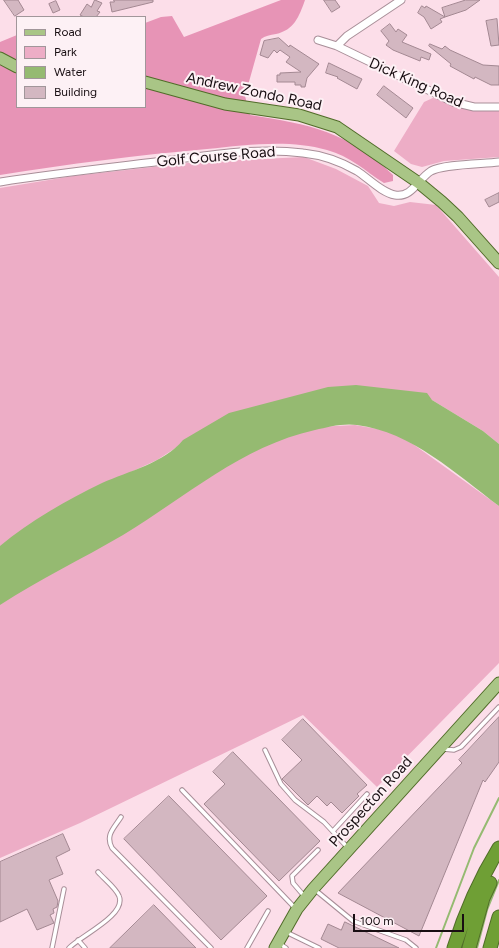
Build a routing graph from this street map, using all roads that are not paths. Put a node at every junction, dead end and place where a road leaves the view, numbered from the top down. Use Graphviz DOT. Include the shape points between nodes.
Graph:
graph roads {
  1 [pos="401,0"];
  2 [pos="318,40"];
  3 [pos="337,46"];
  4 [pos="0,58"];
  5 [pos="16,66"];
  6 [pos="146,82"];
  7 [pos="499,107"];
  8 [pos="499,162"];
  9 [pos="0,182"];
  10 [pos="419,183"];
  11 [pos="499,263"];
  12 [pos="499,683"];
  13 [pos="499,707"];
  14 [pos="440,748"];
  15 [pos="265,750"];
  16 [pos="182,790"];
  17 [pos="367,794"];
  18 [pos="121,817"];
  19 [pos="333,831"];
  20 [pos="499,848"];
  21 [pos="349,849"];
  22 [pos="318,850"];
  23 [pos="499,862"];
  24 [pos="98,872"];
  25 [pos="313,888"];
  26 [pos="64,889"];
  27 [pos="306,898"];
  28 [pos="297,909"];
  29 [pos="268,911"];
  30 [pos="499,917"];
  31 [pos="284,930"];
  32 [pos="78,940"];
  33 [pos="280,946"];
  34 [pos="52,948"];
  35 [pos="69,948"];
  36 [pos="85,948"];
  37 [pos="211,948"];
  38 [pos="247,948"];
  39 [pos="319,948"];
  40 [pos="416,948"];
  41 [pos="454,948"];
  42 [pos="469,948"];
  43 [pos="490,948"];
  1 -- 3 [label="street" via="347,36"];
  2 -- 3 [label="street, Dick King Road"];
  3 -- 7 [label="street, Dick King Road" via="453,102 474,107"];
  4 -- 5 [label="main road"];
  6 -- 10 [label="main road, Andrew Zondo Road" via="225,104 299,115 321,121 350,134"];
  8 -- 10 [label="street, Golf Course Road" via="436,169 426,174"];
  9 -- 10 [label="street, Golf Course Road" via="239,152 277,152 302,153 342,162 394,195 410,192"];
  10 -- 11 [label="main road, Andrew Zondo Road" via="458,217"];
  12 -- 14 [label="main road, Prospecton Road"];
  13 -- 14 [label="lane" via="461,747 454,750"];
  14 -- 21 [label="main road, Prospecton Road"];
  15 -- 19 [label="lane" via="281,784 295,800"];
  16 -- 28 [label="lane"];
  17 -- 19 [label="lane"];
  18 -- 37 [label="lane" via="109,835 109,844"];
  19 -- 21 [label="lane"];
  20 -- 41 [label="highway" via="488,866"];
  21 -- 25 [label="main road, Prospecton Road"];
  22 -- 27 [label="lane" via="292,876 293,883"];
  23 -- 42 [label="highway" via="483,898"];
  24 -- 32 [label="lane" via="119,896 120,904 109,919"];
  25 -- 27 [label="main road, Prospecton Road"];
  25 -- 40 [label="lane" via="353,921 406,940"];
  26 -- 34 [label="lane"];
  27 -- 28 [label="main road, Prospecton Road"];
  28 -- 31 [label="main road, Prospecton Road"];
  29 -- 38 [label="lane"];
  30 -- 43 [label="highway"];
  31 -- 33 [label="main road, Prospecton Road"];
  31 -- 39 [label="lane"];
  32 -- 35 [label="lane"];
  32 -- 36 [label="lane"];
}
